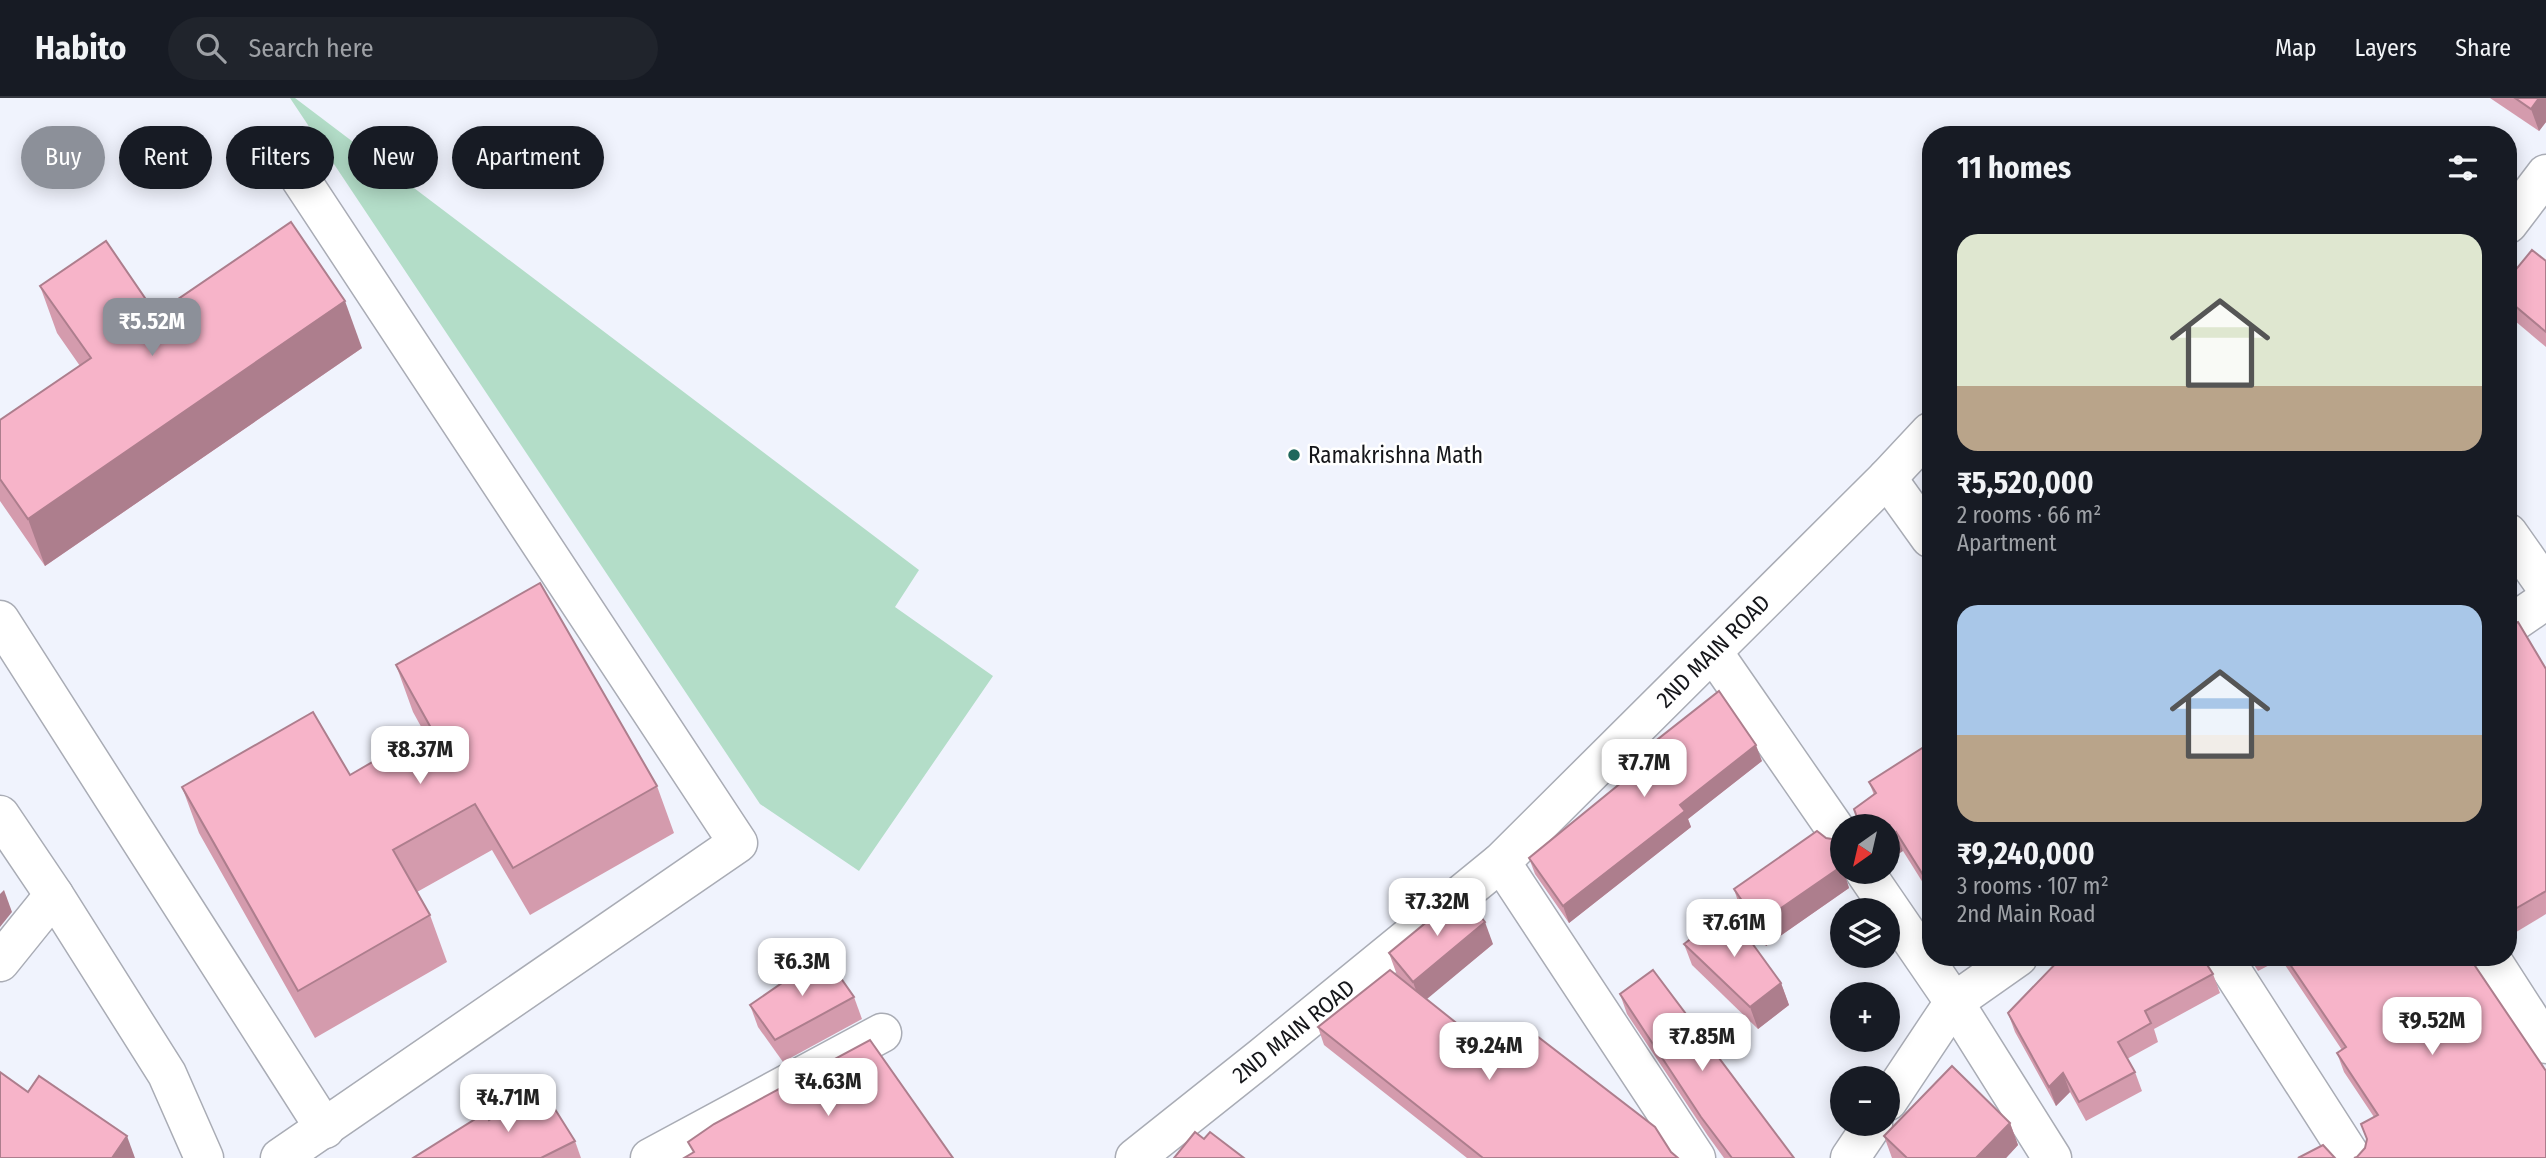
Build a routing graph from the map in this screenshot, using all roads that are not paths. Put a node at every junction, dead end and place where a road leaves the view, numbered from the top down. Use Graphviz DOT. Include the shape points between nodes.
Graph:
graph roads {
  1 [pos="2546,174"];
  2 [pos="307,189"];
  3 [pos="2517,212"];
  4 [pos="1922,441"];
  5 [pos="1887,478"];
  6 [pos="1922,527"];
  7 [pos="2517,546"];
  8 [pos="2546,587"];
  9 [pos="2546,600"];
  10 [pos="0,620"];
  11 [pos="2517,620"];
  12 [pos="1713,652"];
  13 [pos="0,815"];
  14 [pos="1830,821"];
  15 [pos="1501,862"];
  16 [pos="1872,884"];
  17 [pos="54,895"];
  18 [pos="1922,956"];
  19 [pos="0,962"];
  20 [pos="1929,966"];
  21 [pos="2005,966"];
  22 [pos="2229,966"];
  23 [pos="2496,966"];
  24 [pos="1954,1002"];
  25 [pos="882,1033"];
  26 [pos="2546,1044"];
  27 [pos="1900,1083"];
  28 [pos="325,1129"];
  29 [pos="1865,1136"];
  30 [pos="204,1158"];
  31 [pos="280,1158"];
  32 [pos="650,1158"];
  33 [pos="1135,1158"];
  34 [pos="1696,1158"];
  35 [pos="1850,1158"];
  36 [pos="2052,1158"];
  37 [pos="2352,1158"];
  1 -- 3 [label="street"];
  2 -- 28 [label="street" via="738,843"];
  4 -- 5 [label="street, 2ND MAIN ROAD"];
  5 -- 6 [label="street"];
  5 -- 12 [label="street, 2ND MAIN ROAD"];
  7 -- 8 [label="street"];
  9 -- 11 [label="street"];
  10 -- 28 [label="street"];
  12 -- 14 [label="street"];
  12 -- 15 [label="street, 2ND MAIN ROAD"];
  13 -- 17 [label="street"];
  15 -- 33 [label="street, 2ND MAIN ROAD"];
  15 -- 34 [label="street"];
  16 -- 18 [label="street"];
  17 -- 19 [label="street"];
  17 -- 30 [label="street" via="167,1074"];
  20 -- 24 [label="street"];
  21 -- 24 [label="street"];
  22 -- 37 [label="street"];
  23 -- 26 [label="street"];
  24 -- 27 [label="street"];
  24 -- 36 [label="street"];
  25 -- 32 [label="street"];
  28 -- 31 [label="street"];
  29 -- 35 [label="street"];
}
